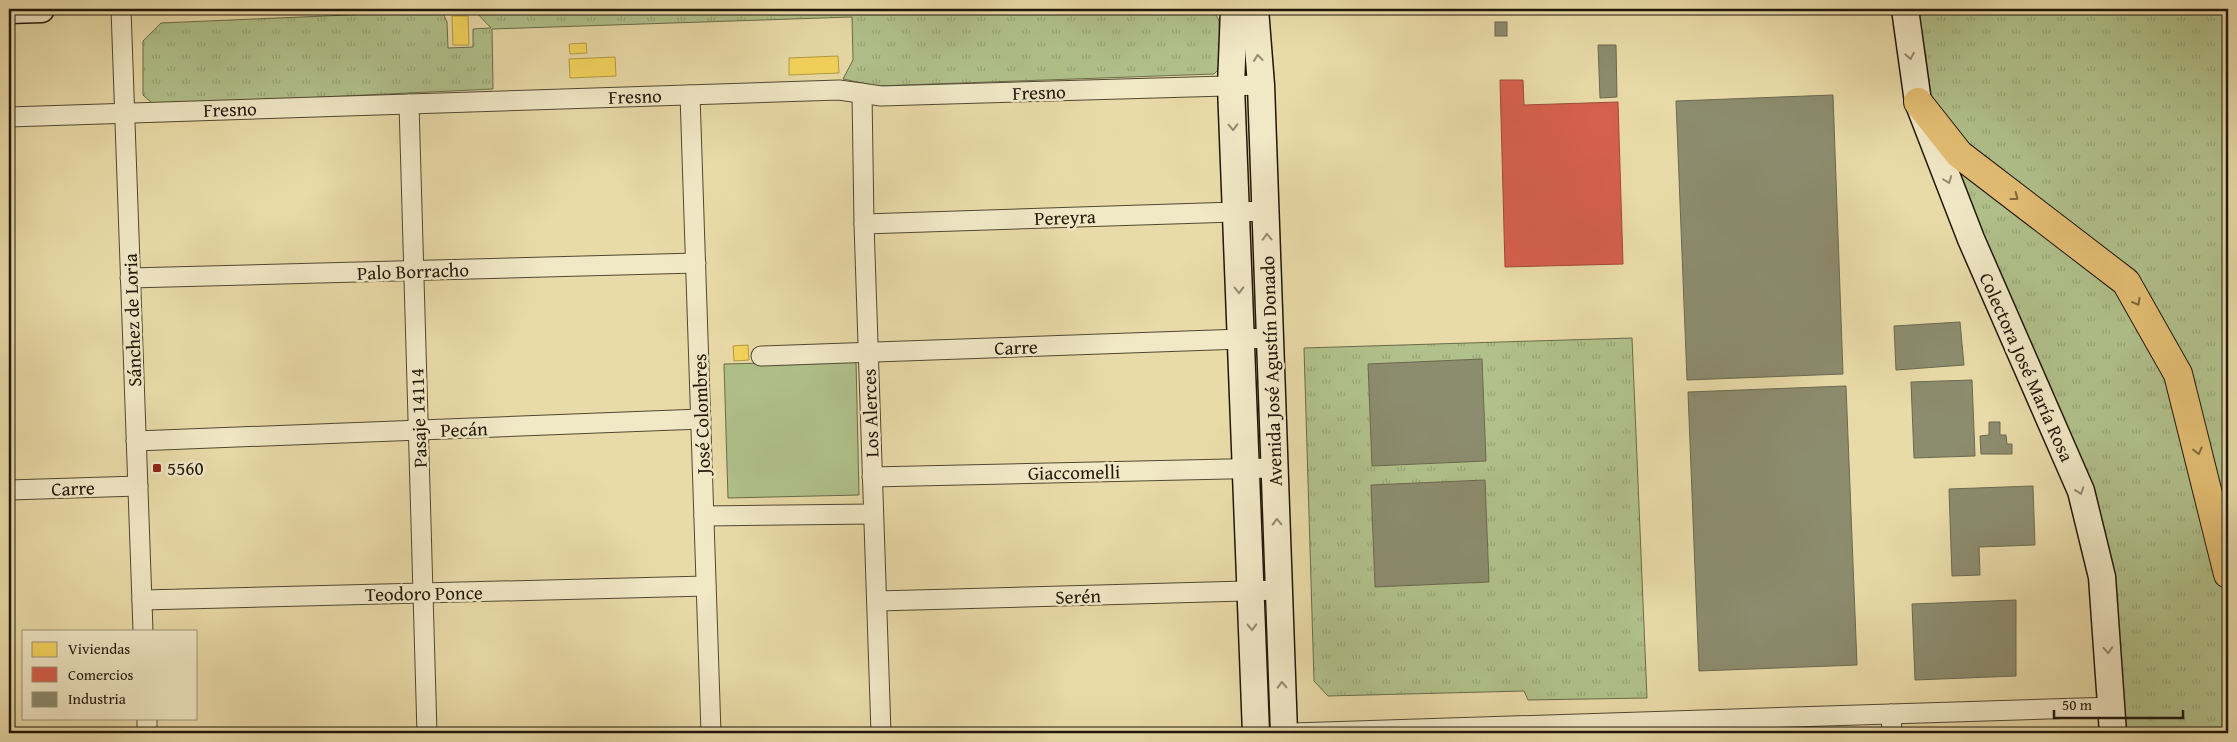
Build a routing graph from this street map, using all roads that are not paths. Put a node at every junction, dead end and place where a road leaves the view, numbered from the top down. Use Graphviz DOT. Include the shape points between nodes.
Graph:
graph roads {
  1 [pos="41,9"];
  2 [pos="120,9"];
  3 [pos="1234,9"];
  4 [pos="1255,9"];
  5 [pos="1905,9"];
  6 [pos="9,10"];
  7 [pos="1261,85"];
  8 [pos="1231,86"];
  9 [pos="862,94"];
  10 [pos="690,95"];
  11 [pos="1918,102"];
  12 [pos="409,104"];
  13 [pos="124,113"];
  14 [pos="9,116"];
  15 [pos="1266,211"];
  16 [pos="1236,212"];
  17 [pos="864,224"];
  18 [pos="696,263"];
  19 [pos="414,271"];
  20 [pos="130,278"];
  21 [pos="1270,338"];
  22 [pos="1241,339"];
  23 [pos="868,352"];
  24 [pos="761,356"];
  25 [pos="701,420"];
  26 [pos="418,430"];
  27 [pos="136,441"];
  28 [pos="1246,468"];
  29 [pos="1275,468"];
  30 [pos="872,477"];
  31 [pos="138,486"];
  32 [pos="9,490"];
  33 [pos="874,514"];
  34 [pos="704,516"];
  35 [pos="2228,574"];
  36 [pos="706,586"];
  37 [pos="1279,590"];
  38 [pos="1251,591"];
  39 [pos="423,593"];
  40 [pos="142,600"];
  41 [pos="877,601"];
  42 [pos="144,630"];
  43 [pos="2112,707"];
  44 [pos="1891,714"];
  45 [pos="147,720"];
  46 [pos="1519,730"];
  47 [pos="147,733"];
  48 [pos="427,733"];
  49 [pos="711,733"];
  50 [pos="881,733"];
  51 [pos="1256,733"];
  52 [pos="1284,733"];
  53 [pos="1293,733"];
  54 [pos="1892,733"];
  55 [pos="2113,733"];
  1 -- 6 [label="street"];
  2 -- 13 [label="street, Sánchez de Loria"];
  3 -- 8 [label="street, Avenida José Agustín Donado"];
  7 -- 4 [label="street, Avenida José Agustín Donado, one-way"];
  5 -- 11 [label="street, Colectora José María Rosa, one-way"];
  7 -- 8 [label="street, Fresno"];
  7 -- 15 [label="street, Avenida José Agustín Donado"];
  8 -- 9 [label="street, Fresno"];
  8 -- 16 [label="street, Avenida José Agustín Donado, one-way"];
  9 -- 10 [label="street, Fresno" via="839,90"];
  9 -- 17 [label="street, Los Alerces"];
  10 -- 12 [label="street, Fresno"];
  10 -- 18 [label="street, José Colombres"];
  11 -- 35 [label="highway, one-way" via="1959,154 2126,282 2178,374"];
  11 -- 43 [label="street, Colectora José María Rosa, one-way" via="1971,239 2081,491 2102,577"];
  12 -- 13 [label="street, Fresno"];
  12 -- 19 [label="street, Pasaje 14114"];
  13 -- 14 [label="street, Fresno"];
  13 -- 20 [label="street, Sánchez de Loria"];
  15 -- 16 [label="street, Pereyra"];
  21 -- 15 [label="street, Avenida José Agustín Donado, one-way"];
  16 -- 17 [label="street, Pereyra"];
  16 -- 22 [label="street, Avenida José Agustín Donado, one-way"];
  17 -- 23 [label="street, Los Alerces"];
  18 -- 19 [label="street, Palo Borracho"];
  18 -- 25 [label="street, José Colombres"];
  19 -- 20 [label="street, Palo Borracho"];
  19 -- 26 [label="street, Pasaje 14114"];
  20 -- 27 [label="street, Sánchez de Loria"];
  21 -- 22 [label="street, Carre"];
  21 -- 29 [label="street, Avenida José Agustín Donado"];
  22 -- 23 [label="street, Carre"];
  22 -- 28 [label="street, Avenida José Agustín Donado"];
  23 -- 24 [label="street, Carre"];
  23 -- 30 [label="street, Los Alerces"];
  25 -- 26 [label="street, Pecán"];
  25 -- 34 [label="street, José Colombres"];
  26 -- 27 [label="street, Pecán"];
  26 -- 39 [label="street, Pasaje 14114"];
  27 -- 31 [label="street, Sánchez de Loria"];
  28 -- 29 [label="street, Giaccomelli"];
  28 -- 30 [label="street, Giaccomelli"];
  28 -- 38 [label="street, Avenida José Agustín Donado"];
  37 -- 29 [label="street, Avenida José Agustín Donado, one-way"];
  30 -- 33 [label="street, Los Alerces"];
  31 -- 32 [label="street, Carre"];
  31 -- 40 [label="street, Sánchez de Loria"];
  33 -- 34 [label="street"];
  33 -- 41 [label="street, Los Alerces"];
  34 -- 36 [label="street, José Colombres"];
  36 -- 39 [label="street, Teodoro Ponce"];
  36 -- 49 [label="street, José Colombres"];
  37 -- 38 [label="street, Serén"];
  52 -- 37 [label="street, Avenida José Agustín Donado, one-way"];
  38 -- 41 [label="street, Serén"];
  38 -- 51 [label="street, Avenida José Agustín Donado, one-way"];
  39 -- 40 [label="street, Teodoro Ponce"];
  39 -- 48 [label="street, Pasaje 14114"];
  40 -- 42 [label="street, Sánchez de Loria"];
  41 -- 50 [label="street, Los Alerces"];
  43 -- 44 [label="street"];
  43 -- 55 [label="street, Colectora José María Rosa"];
  44 -- 46 [label="street"];
  44 -- 54 [label="street"];
  45 -- 47 [label="street"];
  46 -- 53 [label="street"];
}
